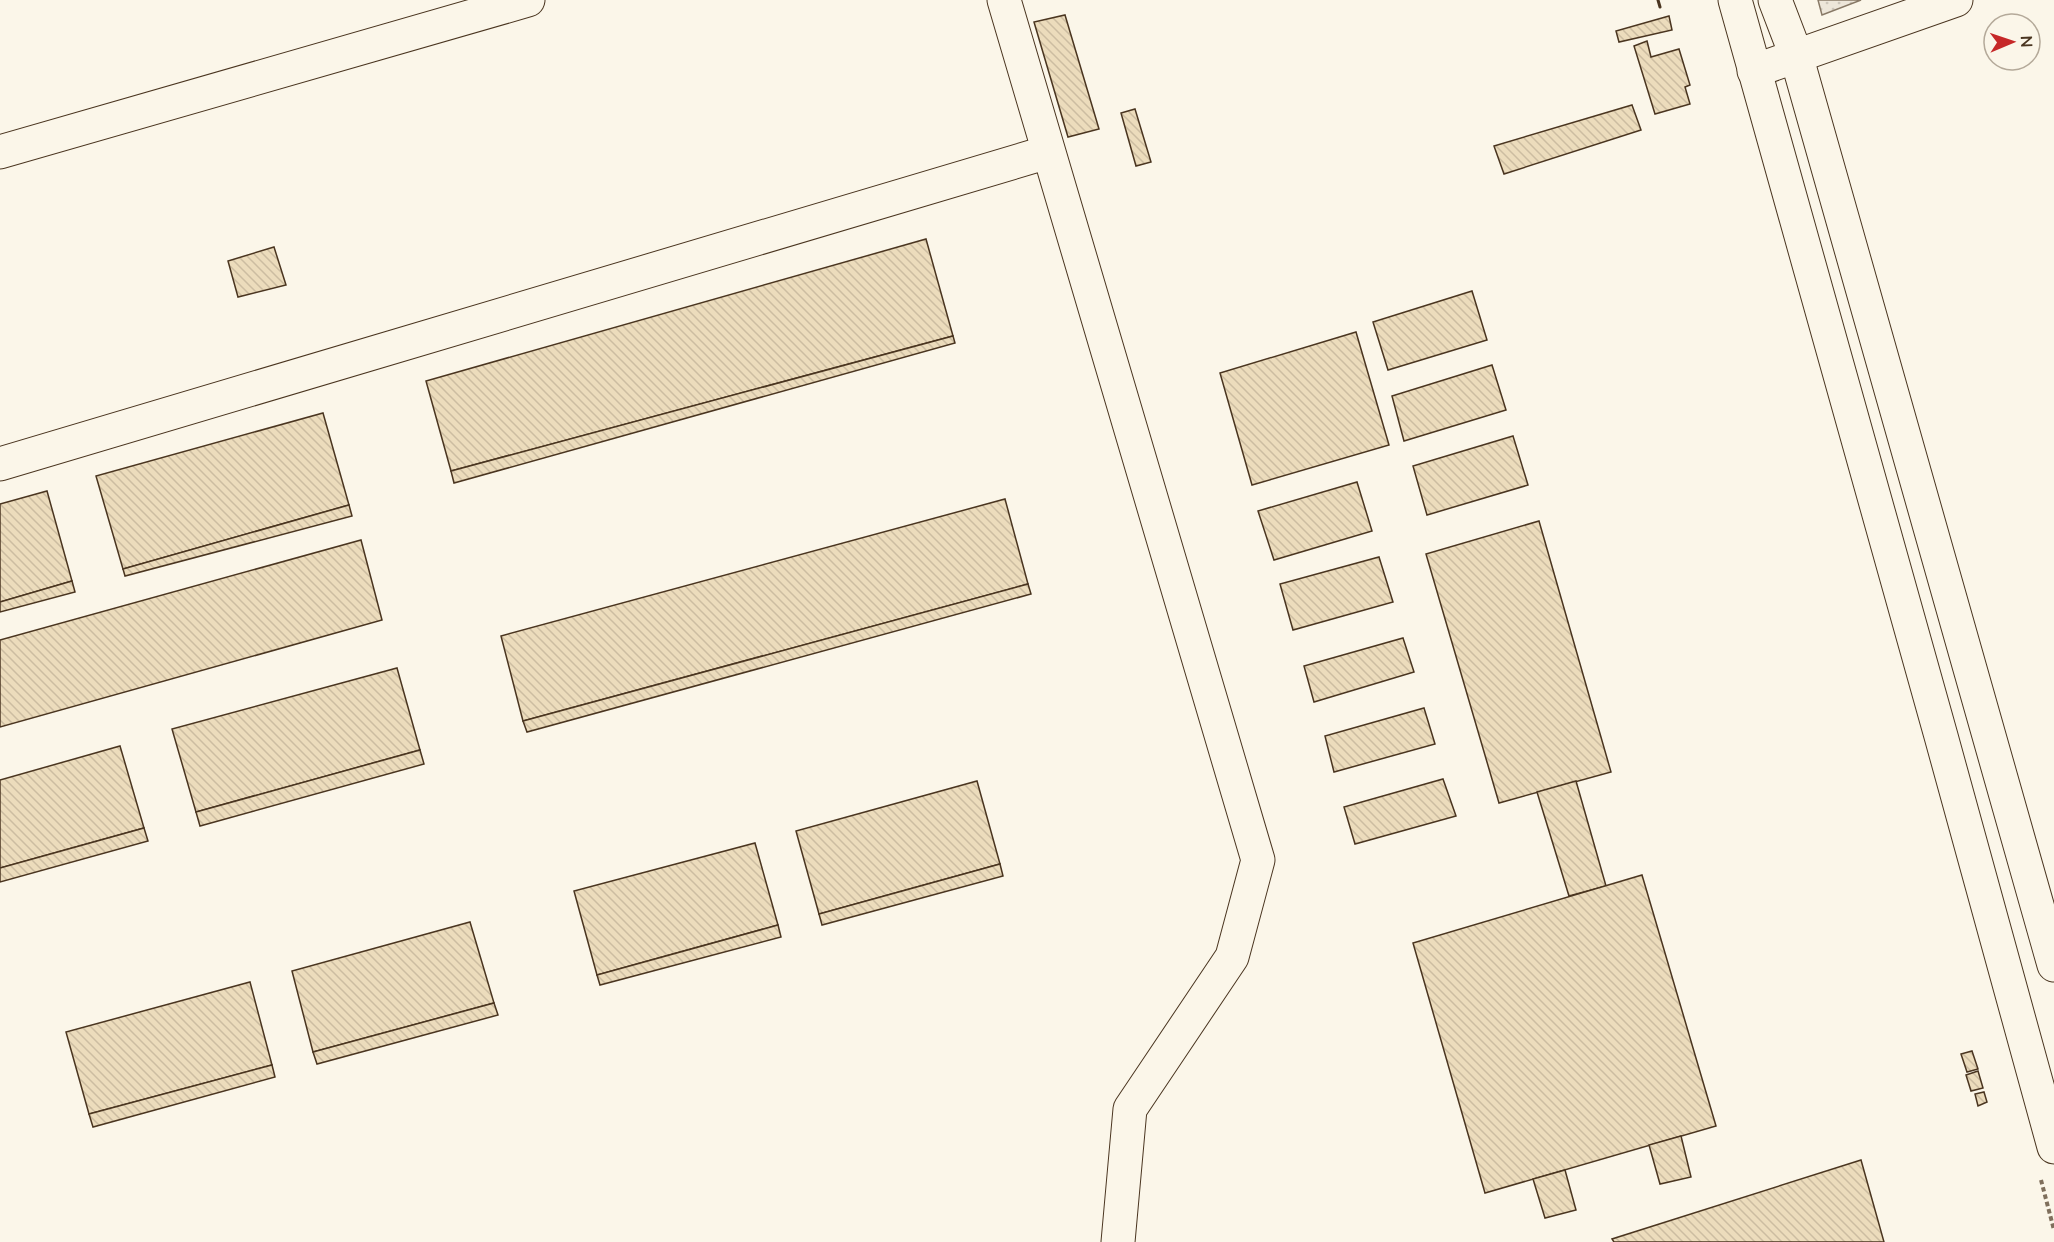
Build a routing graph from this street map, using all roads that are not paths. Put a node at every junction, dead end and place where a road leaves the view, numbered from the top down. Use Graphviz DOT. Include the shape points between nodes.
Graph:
graph roads {
  1 [pos="528,0"];
  2 [pos="1004,0"];
  3 [pos="1735,0"];
  4 [pos="1775,0"];
  5 [pos="1956,0"];
  6 [pos="1796,55"];
  7 [pos="1754,70"];
  8 [pos="0,152"];
  9 [pos="1048,152"];
  10 [pos="0,464"];
  11 [pos="2054,965"];
  12 [pos="2054,1148"];
  13 [pos="1118,1242"];
  1 -- 8 [label="main road"];
  2 -- 9 [label="main road"];
  3 -- 7 [label="main road"];
  4 -- 6 [label="main road"];
  5 -- 6 [label="main road"];
  6 -- 7 [label="main road"];
  6 -- 11 [label="main road"];
  7 -- 12 [label="main road"];
  9 -- 10 [label="main road"];
  9 -- 13 [label="main road" via="1258,860 1232,957 1130,1108"];
}
